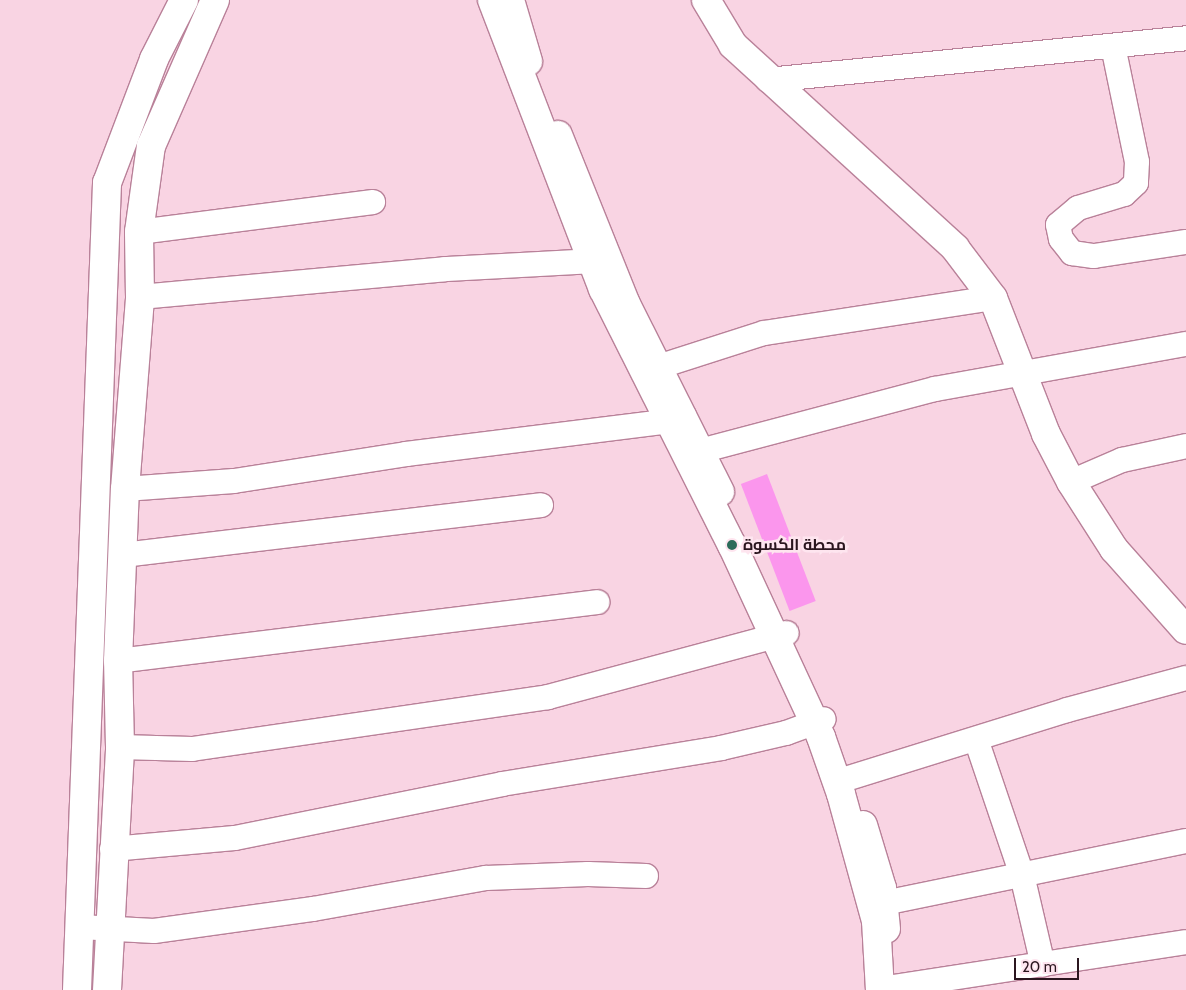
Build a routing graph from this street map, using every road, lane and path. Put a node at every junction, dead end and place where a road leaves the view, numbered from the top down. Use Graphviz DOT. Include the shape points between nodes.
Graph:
graph roads {
  1 [pos="184,0"];
  2 [pos="215,0"];
  3 [pos="492,0"];
  4 [pos="510,0"];
  5 [pos="706,0"];
  6 [pos="1186,38"];
  7 [pos="1113,46"];
  8 [pos="768,80"];
  9 [pos="373,202"];
  10 [pos="139,232"];
  11 [pos="1186,242"];
  12 [pos="592,261"];
  13 [pos="140,297"];
  14 [pos="993,298"];
  15 [pos="1186,344"];
  16 [pos="658,367"];
  17 [pos="1024,375"];
  18 [pos="677,419"];
  19 [pos="1186,446"];
  20 [pos="700,451"];
  21 [pos="1071,482"];
  22 [pos="125,489"];
  23 [pos="541,505"];
  24 [pos="123,555"];
  25 [pos="597,602"];
  26 [pos="1186,630"];
  27 [pos="782,635"];
  28 [pos="118,661"];
  29 [pos="1186,678"];
  30 [pos="820,721"];
  31 [pos="976,742"];
  32 [pos="120,748"];
  33 [pos="849,778"];
  34 [pos="1186,841"];
  35 [pos="112,849"];
  36 [pos="1022,875"];
  37 [pos="646,876"];
  38 [pos="884,903"];
  39 [pos="80,927"];
  40 [pos="111,930"];
  41 [pos="1186,942"];
  42 [pos="1043,965"];
  43 [pos="889,989"];
  44 [pos="77,990"];
  45 [pos="107,990"];
  1 -- 39 [label="main road" via="154,59 107,183"];
  2 -- 10 [label="main road" via="151,146"];
  3 -- 12 [label="main road"];
  4 -- 16 [label="main road" via="533,73 626,304"];
  5 -- 8 [label="main road" via="733,45"];
  6 -- 7 [label="street"];
  7 -- 8 [label="street"];
  7 -- 11 [label="street" via="1137,162 1136,183 1124,194 1078,208 1058,225 1061,239 1072,253 1094,256"];
  8 -- 14 [label="main road" via="955,248"];
  9 -- 10 [label="street"];
  10 -- 13 [label="main road"];
  12 -- 13 [label="street" via="445,269"];
  12 -- 18 [label="main road"];
  13 -- 22 [label="main road"];
  14 -- 16 [label="street" via="764,333"];
  14 -- 17 [label="main road"];
  15 -- 17 [label="street"];
  16 -- 18 [label="main road"];
  17 -- 20 [label="street" via="935,389"];
  17 -- 21 [label="main road" via="1046,434"];
  18 -- 20 [label="main road"];
  18 -- 22 [label="street" via="406,454 234,481"];
  18 -- 27 [label="main road"];
  19 -- 21 [label="street" via="1122,460"];
  20 -- 27 [label="main road"];
  21 -- 26 [label="main road" via="1114,549"];
  22 -- 24 [label="main road"];
  23 -- 24 [label="street"];
  24 -- 28 [label="main road"];
  25 -- 28 [label="street"];
  27 -- 30 [label="main road"];
  27 -- 32 [label="street" via="548,697 192,749"];
  28 -- 32 [label="main road"];
  29 -- 31 [label="street" via="1067,710"];
  30 -- 33 [label="main road"];
  30 -- 35 [label="street" via="721,748 502,784 236,838"];
  30 -- 43 [label="main road" via="876,921"];
  31 -- 33 [label="street"];
  31 -- 36 [label="street"];
  32 -- 35 [label="main road"];
  33 -- 38 [label="main road"];
  34 -- 36 [label="street"];
  35 -- 40 [label="main road"];
  36 -- 38 [label="street"];
  36 -- 42 [label="street"];
  37 -- 40 [label="street" via="588,874 486,878 228,921 154,931"];
  38 -- 43 [label="main road"];
  39 -- 40 [label="street"];
  39 -- 44 [label="main road"];
  40 -- 45 [label="main road"];
  41 -- 42 [label="street"];
  42 -- 43 [label="street"];
}
